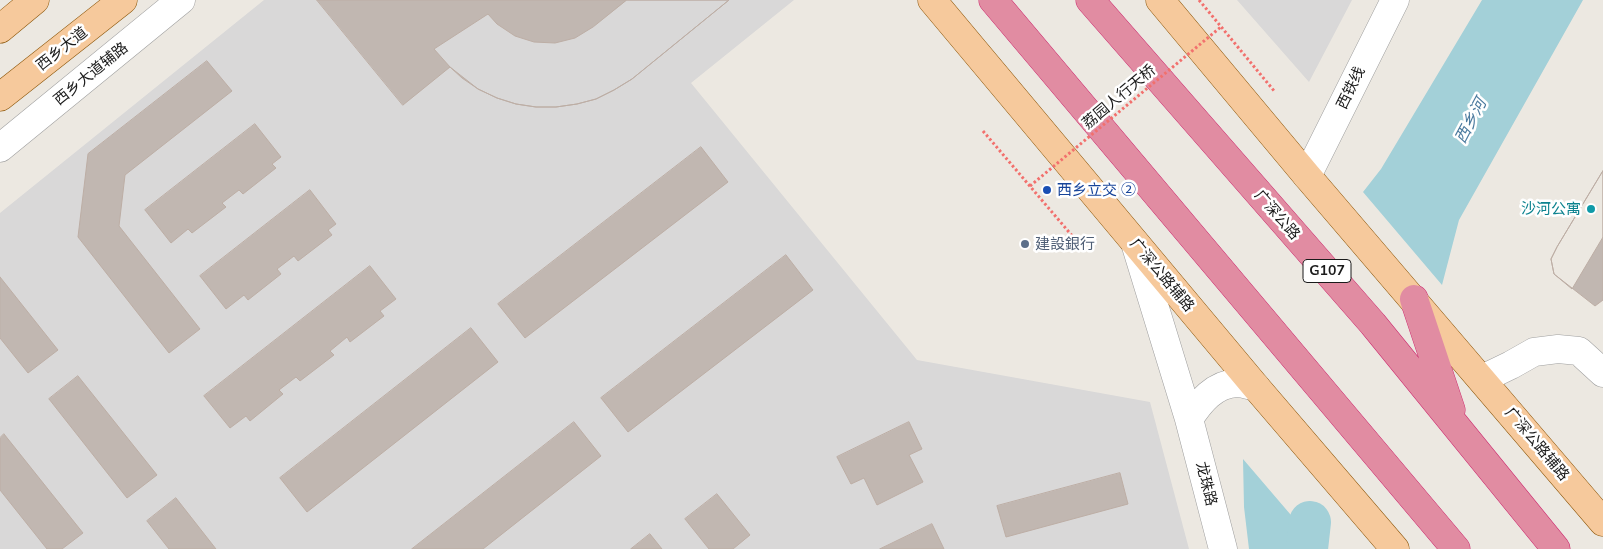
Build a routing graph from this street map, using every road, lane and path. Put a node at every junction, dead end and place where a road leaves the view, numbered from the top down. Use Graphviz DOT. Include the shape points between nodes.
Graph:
graph roads {
  1 [pos="35,0"];
  2 [pos="123,0"];
  3 [pos="181,0"];
  4 [pos="932,0"];
  5 [pos="993,0"];
  6 [pos="1090,0"];
  7 [pos="1160,0"];
  8 [pos="1199,0"];
  9 [pos="1395,0"];
  10 [pos="1222,26"];
  11 [pos="0,28"];
  12 [pos="1276,92"];
  13 [pos="0,97"];
  14 [pos="983,131"];
  15 [pos="0,148"];
  16 [pos="1307,176"];
  17 [pos="1030,186"];
  18 [pos="1136,243"];
  19 [pos="1080,245"];
  20 [pos="1414,298"];
  21 [pos="1603,373"];
  22 [pos="1482,379"];
  23 [pos="1256,387"];
  24 [pos="1189,419"];
  25 [pos="1456,426"];
  26 [pos="1603,522"];
  27 [pos="1223,549"];
  28 [pos="1395,549"];
  29 [pos="1456,549"];
  30 [pos="1556,549"];
  1 -- 11 [label="main road"];
  2 -- 13 [label="main road, 西乡大道"];
  3 -- 15 [label="street, 西乡大道辅路"];
  4 -- 18 [label="main road, 广深公路辅路"];
  5 -- 29 [label="highway"];
  6 -- 25 [label="highway, 广深公路 / G107" via="1373,324"];
  7 -- 16 [label="main road, 广深公路辅路"];
  8 -- 10 [label="path"];
  9 -- 16 [label="street, 西铁线"];
  10 -- 12 [label="path"];
  10 -- 17 [label="path, 荔园人行天桥, bridge"];
  14 -- 17 [label="path"];
  16 -- 20 [label="main road, 广深公路辅路"];
  17 -- 19 [label="path"];
  18 -- 23 [label="main road, 广深公路辅路"];
  18 -- 24 [label="street, 龙珠路"];
  20 -- 22 [label="main road, 广深公路辅路"];
  20 -- 25 [label="highway"];
  21 -- 22 [label="street" via="1579,351 1558,350 1534,352"];
  22 -- 26 [label="main road, 广深公路辅路"];
  23 -- 24 [label="street" via="1237,383 1218,388 1201,401"];
  23 -- 28 [label="main road, 广深公路辅路"];
  24 -- 27 [label="street, 龙珠路"];
  25 -- 30 [label="highway, 广深公路 / G107"];
}
